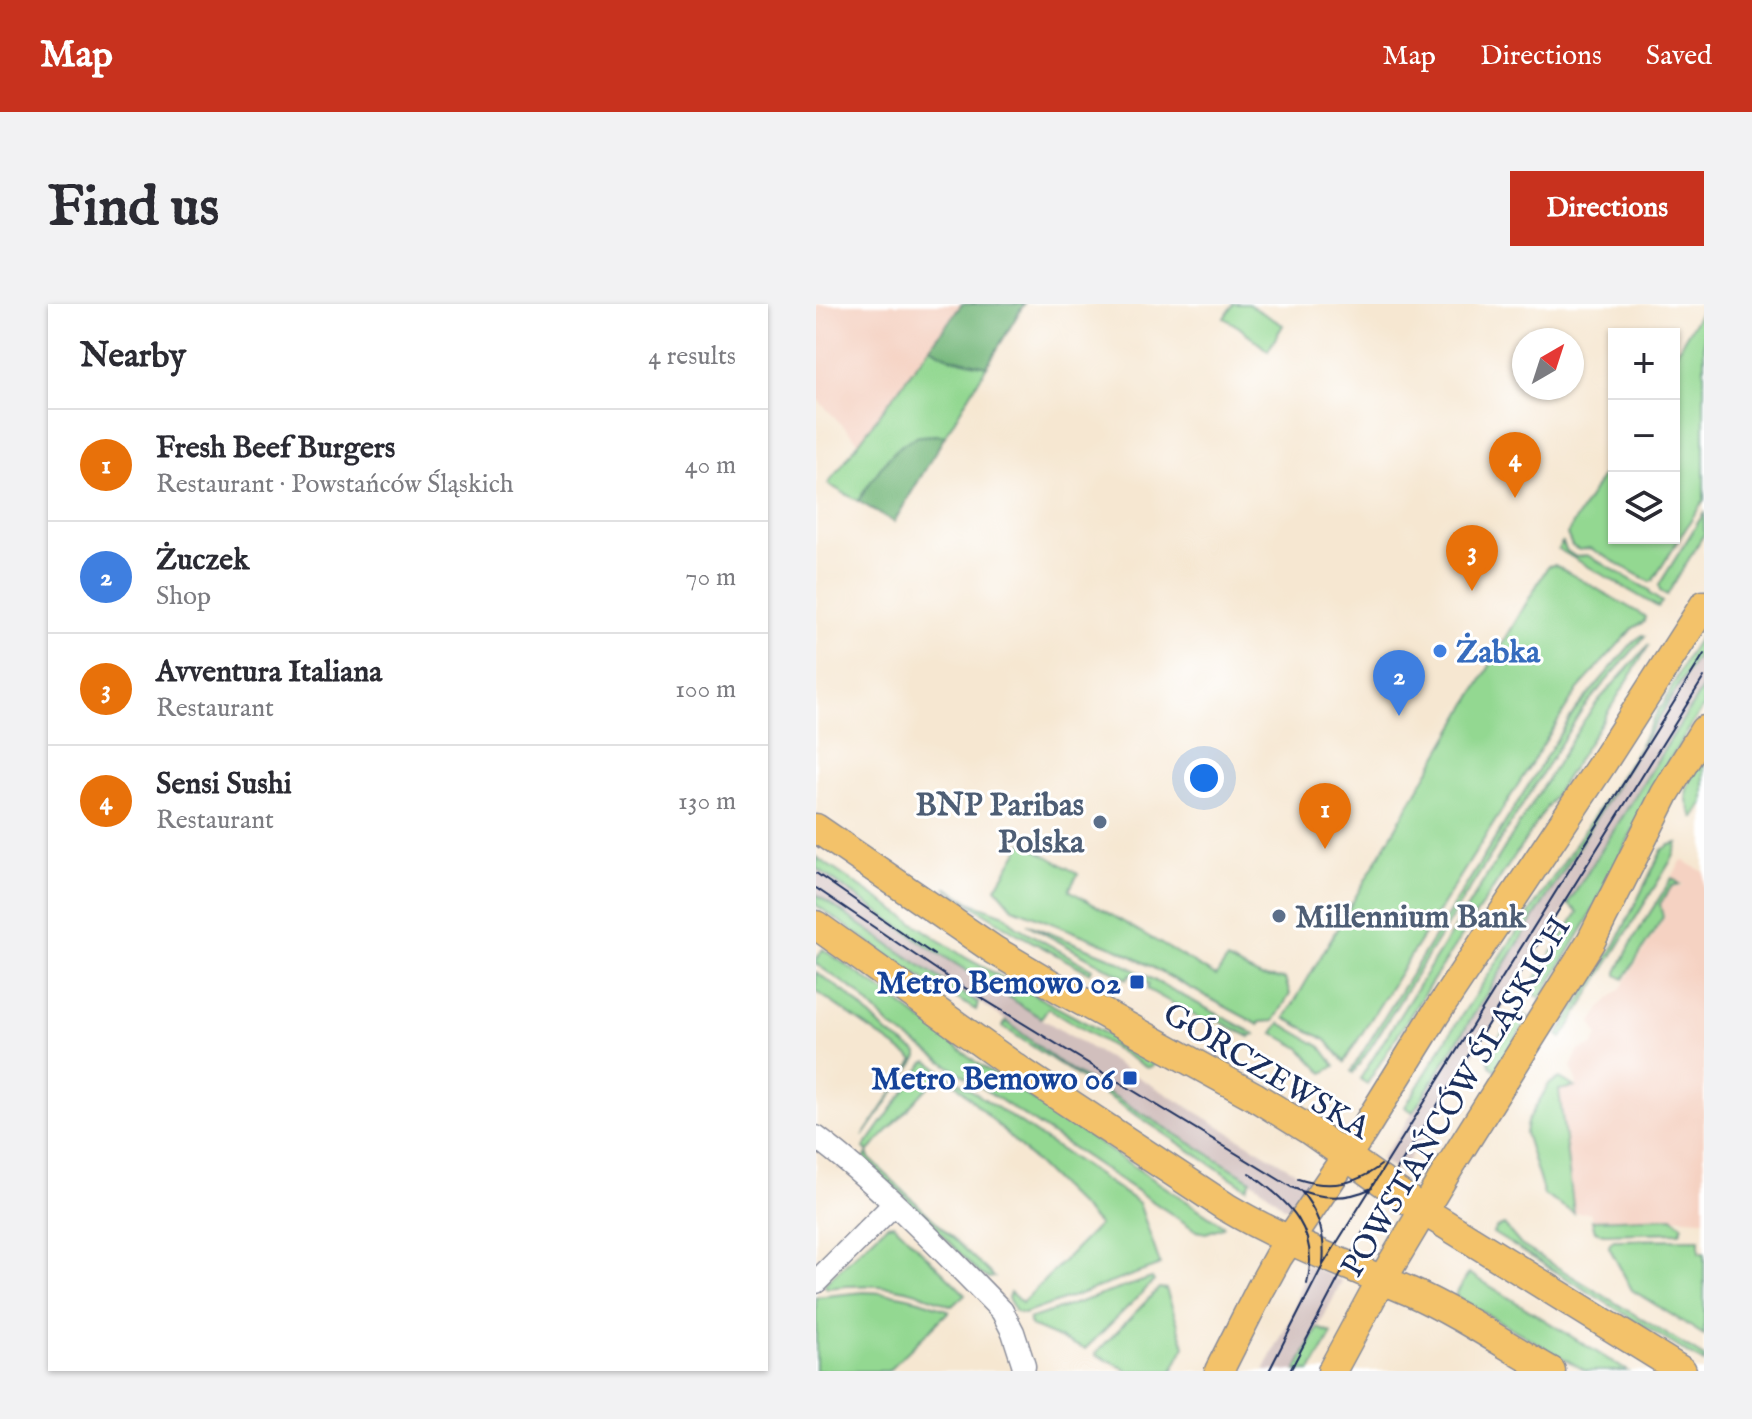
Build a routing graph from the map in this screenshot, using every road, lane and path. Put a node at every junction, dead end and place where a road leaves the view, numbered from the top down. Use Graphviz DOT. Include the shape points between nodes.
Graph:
graph roads {
  1 [pos="1704,605"];
  2 [pos="1704,730"];
  3 [pos="816,828"];
  4 [pos="816,925"];
  5 [pos="816,1137"];
  6 [pos="1346,1156"];
  7 [pos="894,1204"];
  8 [pos="1424,1211"];
  9 [pos="1289,1240"];
  10 [pos="1382,1280"];
  11 [pos="816,1282"];
  12 [pos="1023,1371"];
  13 [pos="1219,1371"];
  14 [pos="1332,1371"];
  15 [pos="1551,1371"];
  16 [pos="1682,1371"];
  1 -- 6 [label="main road, POWSTAŃCÓW ŚLĄSKICH"];
  2 -- 8 [label="main road, POWSTAŃCÓW ŚLĄSKICH" via="1665,794 1591,941"];
  3 -- 6 [label="main road, GÓRCZEWSKA" via="994,950 1234,1084"];
  4 -- 9 [label="main road" via="1022,1072 1226,1207"];
  5 -- 7 [label="street"];
  6 -- 8 [label="main road, GÓRCZEWSKA"];
  6 -- 9 [label="main road, POWSTAŃCÓW ŚLĄSKICH"];
  7 -- 11 [label="street"];
  7 -- 12 [label="street" via="1002,1311"];
  8 -- 10 [label="main road, POWSTAŃCÓW ŚLĄSKICH"];
  8 -- 16 [label="main road, GÓRCZEWSKA"];
  9 -- 10 [label="main road"];
  9 -- 13 [label="main road, POWSTAŃCÓW ŚLĄSKICH"];
  10 -- 14 [label="main road, POWSTAŃCÓW ŚLĄSKICH"];
  10 -- 15 [label="main road"];
}
